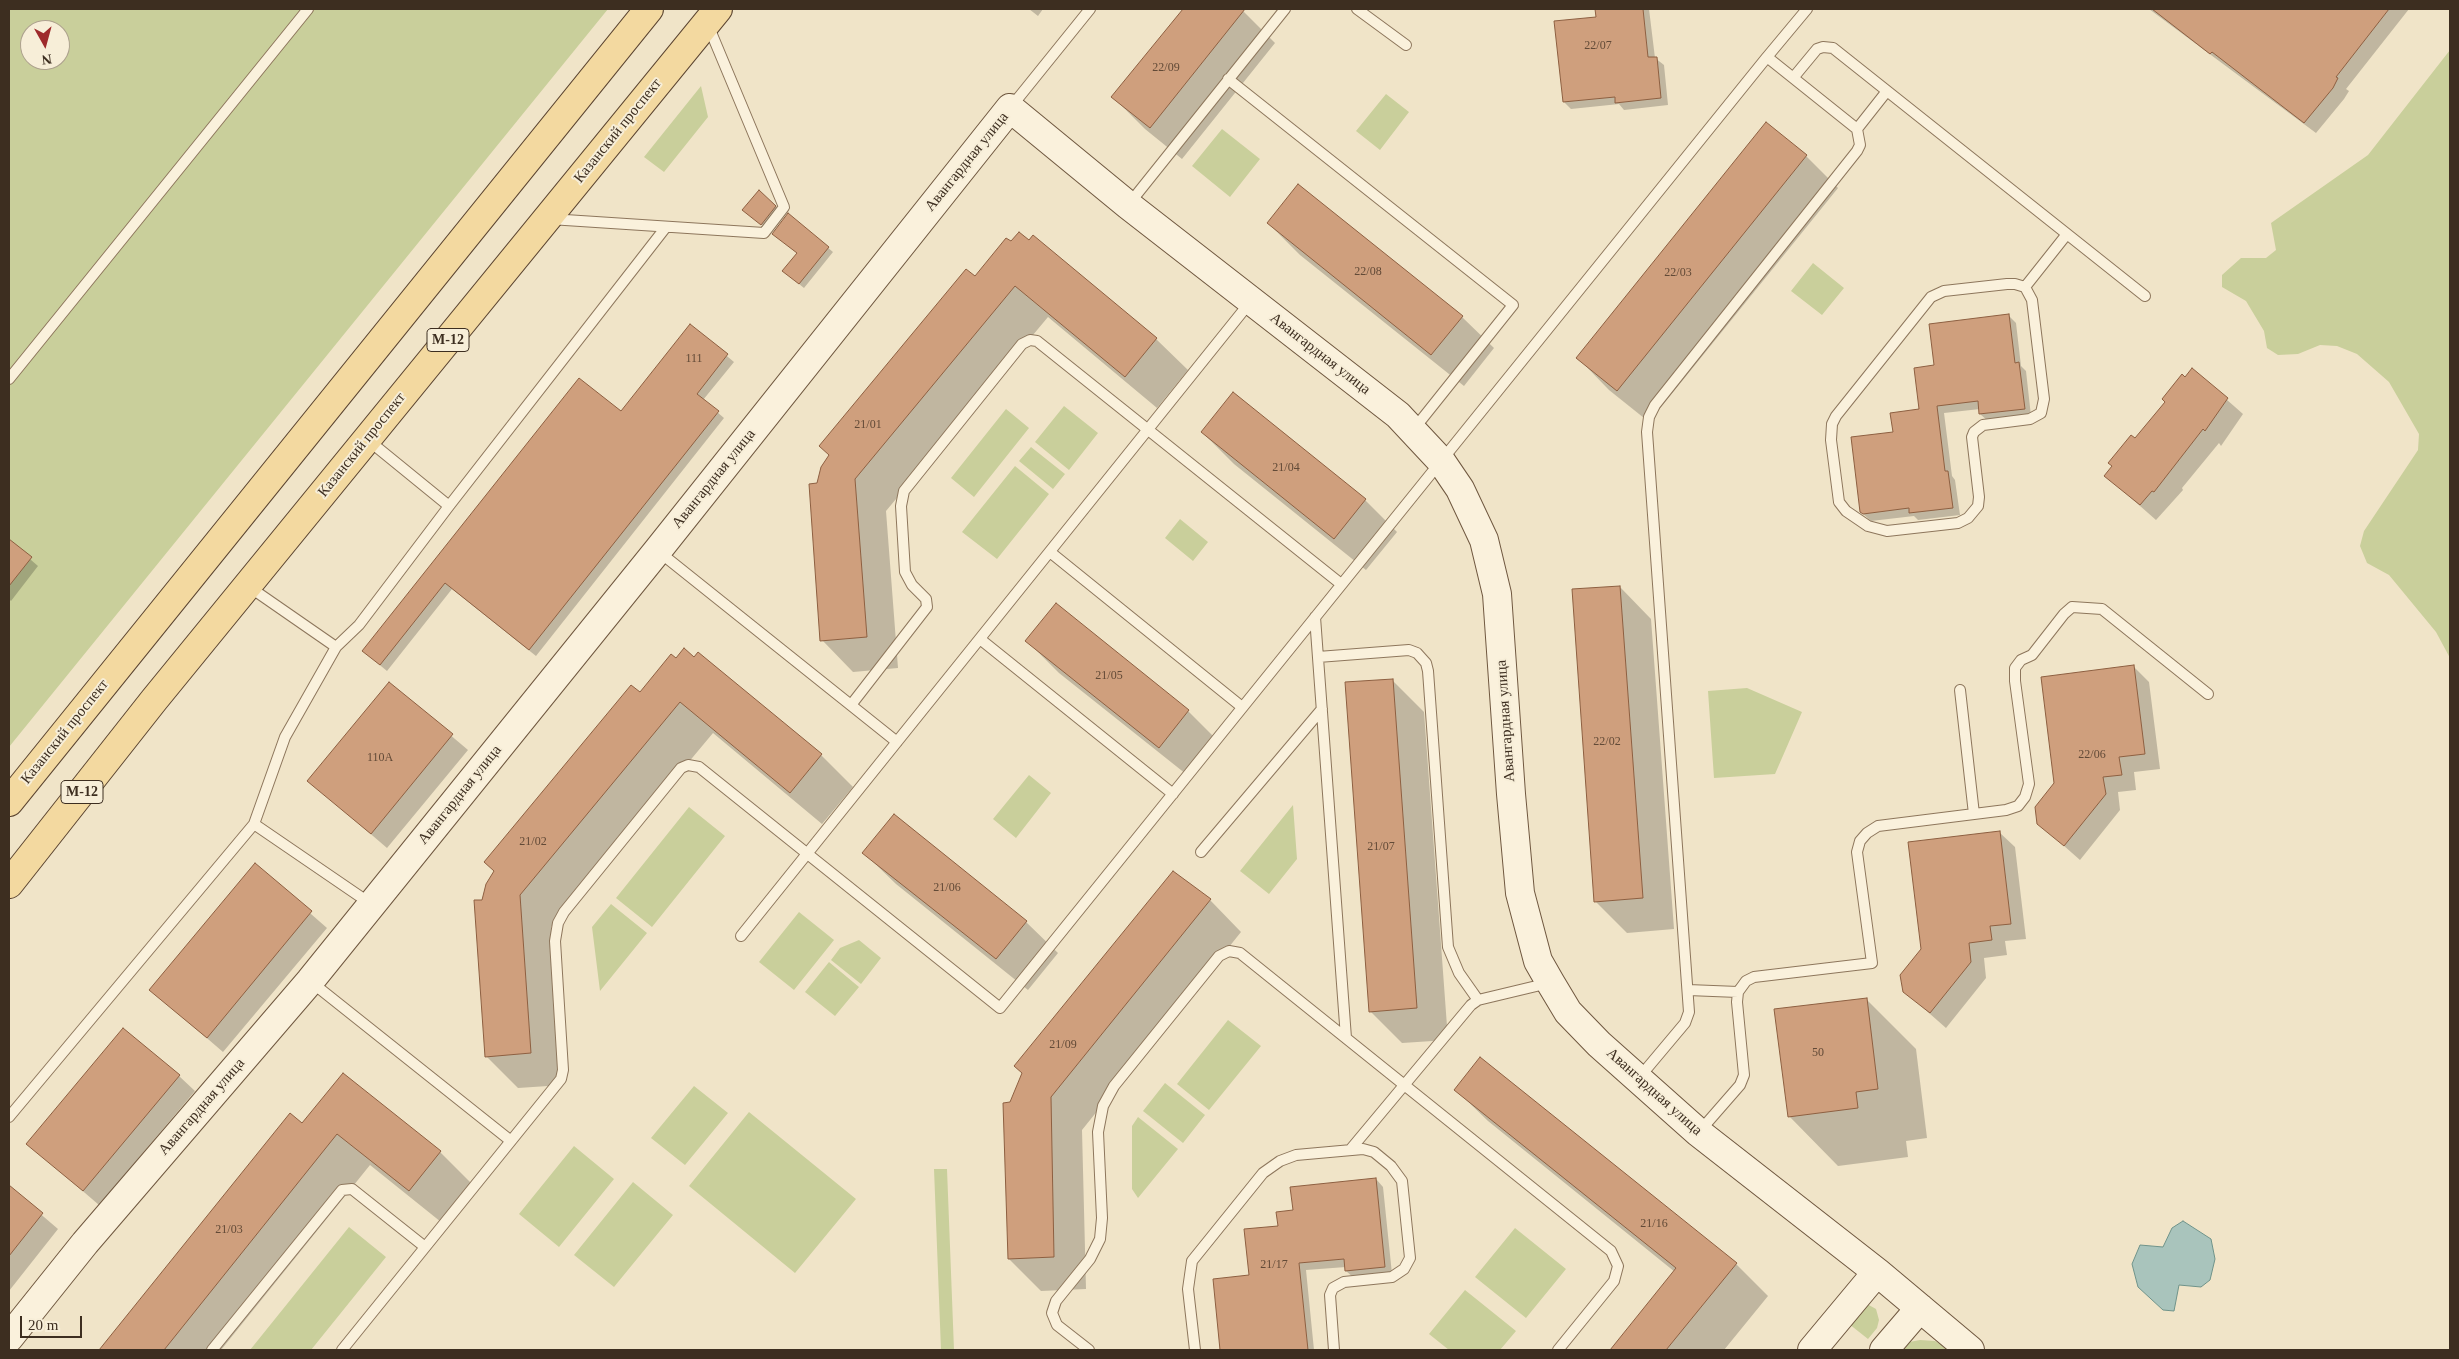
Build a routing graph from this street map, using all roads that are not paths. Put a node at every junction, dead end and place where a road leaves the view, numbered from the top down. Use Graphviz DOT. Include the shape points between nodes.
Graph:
graph roads {
  1 [pos="308,9"];
  2 [pos="650,9"];
  3 [pos="1090,9"];
  4 [pos="1285,9"];
  5 [pos="1357,9"];
  6 [pos="1807,9"];
  7 [pos="712,15"];
  8 [pos="1406,45"];
  9 [pos="1767,57"];
  10 [pos="1793,78"];
  11 [pos="1228,80"];
  12 [pos="1887,91"];
  13 [pos="1010,108"];
  14 [pos="1857,129"];
  15 [pos="1128,205"];
  16 [pos="546,219"];
  17 [pos="666,227"];
  18 [pos="2067,234"];
  19 [pos="2024,288"];
  20 [pos="2145,296"];
  21 [pos="1252,300"];
  22 [pos="9,379"];
  23 [pos="1148,430"];
  24 [pos="1413,430"];
  25 [pos="367,439"];
  26 [pos="1441,461"];
  27 [pos="448,506"];
  28 [pos="658,550"];
  29 [pos="1050,552"];
  30 [pos="1341,584"];
  31 [pos="248,586"];
  32 [pos="1315,617"];
  33 [pos="980,639"];
  34 [pos="336,647"];
  35 [pos="1318,657"];
  36 [pos="1960,690"];
  37 [pos="2208,694"];
  38 [pos="851,705"];
  39 [pos="1242,707"];
  40 [pos="1322,708"];
  41 [pos="897,742"];
  42 [pos="1173,794"];
  43 [pos="9,802"];
  44 [pos="1974,814"];
  45 [pos="254,824"];
  46 [pos="1201,852"];
  47 [pos="807,854"];
  48 [pos="9,884"];
  49 [pos="372,904"];
  50 [pos="741,936"];
  51 [pos="310,981"];
  52 [pos="1550,982"];
  53 [pos="1688,990"];
  54 [pos="1738,992"];
  55 [pos="1478,1000"];
  56 [pos="1346,1038"];
  57 [pos="1638,1080"];
  58 [pos="1404,1084"];
  59 [pos="9,1117"];
  60 [pos="1698,1133"];
  61 [pos="511,1141"];
  62 [pos="1350,1150"];
  63 [pos="425,1247"];
  64 [pos="1877,1272"];
  65 [pos="1920,1308"];
  66 [pos="9,1338"];
  67 [pos="212,1350"];
  68 [pos="342,1350"];
  69 [pos="1089,1350"];
  70 [pos="1195,1350"];
  71 [pos="1334,1350"];
  72 [pos="1558,1350"];
  73 [pos="1812,1350"];
  74 [pos="1884,1350"];
  75 [pos="1970,1350"];
  1 -- 22 [label="lane"];
  2 -- 43 [label="main road, Казанский проспект"];
  3 -- 13 [label="lane"];
  4 -- 11 [label="lane"];
  5 -- 8 [label="lane"];
  6 -- 9 [label="lane"];
  7 -- 16 [label="main road, Казанский проспект / М-12"];
  7 -- 17 [label="lane" via="784,207 764,233"];
  9 -- 10 [label="lane"];
  9 -- 26 [label="lane" via="1471,428"];
  10 -- 12 [label="lane" via="1817,49 1828,46"];
  10 -- 14 [label="lane"];
  11 -- 15 [label="lane"];
  11 -- 24 [label="lane" via="1513,305"];
  12 -- 14 [label="lane"];
  12 -- 18 [label="lane"];
  13 -- 15 [label="street, Авангардная улица"];
  13 -- 28 [label="street, Авангардная улица"];
  14 -- 53 [label="lane" via="1860,140 1857,151 1655,405 1648,424"];
  15 -- 21 [label="street, Авангардная улица"];
  16 -- 17 [label="lane"];
  16 -- 25 [label="main road, Казанский проспект / М-12"];
  17 -- 27 [label="lane"];
  18 -- 19 [label="lane"];
  18 -- 20 [label="lane"];
  19 -- 19 [label="lane" via="2032,300 2044,407 2030,419 1983,425 1974,432 1979,497 1974,513 1958,523 1888,532 1875,530 1846,511 1839,502 1831,440 1836,416 1931,297 1944,291 2007,284"];
  21 -- 23 [label="lane"];
  21 -- 24 [label="street, Авангардная улица"];
  23 -- 29 [label="lane"];
  23 -- 30 [label="lane"];
  23 -- 38 [label="lane" via="1037,341 1022,344 904,491 901,506 905,572 926,599 927,607"];
  24 -- 26 [label="street, Авангардная улица"];
  25 -- 27 [label="lane"];
  25 -- 31 [label="main road, Казанский проспект / М-12"];
  26 -- 30 [label="lane"];
  26 -- 52 [label="street, Авангардная улица" via="1460,489 1484,540 1497,594 1520,893 1536,954"];
  27 -- 34 [label="lane" via="359,625"];
  28 -- 38 [label="lane"];
  28 -- 49 [label="street, Авангардная улица"];
  29 -- 33 [label="lane"];
  29 -- 39 [label="lane"];
  30 -- 32 [label="lane"];
  31 -- 34 [label="lane"];
  31 -- 48 [label="main road, Казанский проспект / М-12"];
  32 -- 35 [label="lane"];
  32 -- 39 [label="lane"];
  33 -- 41 [label="lane"];
  33 -- 42 [label="lane"];
  34 -- 45 [label="lane" via="286,737"];
  35 -- 40 [label="lane"];
  35 -- 55 [label="lane" via="1408,650 1417,653 1426,663 1448,947 1459,973"];
  36 -- 44 [label="lane"];
  37 -- 44 [label="lane" via="2102,610 2072,607 2032,655 2021,660 2015,668 2029,784 2025,797 2018,806"];
  38 -- 41 [label="lane"];
  39 -- 42 [label="lane"];
  40 -- 46 [label="lane"];
  40 -- 56 [label="lane"];
  41 -- 47 [label="lane"];
  42 -- 47 [label="lane" via="1000,1008"];
  44 -- 54 [label="lane" via="1878,826 1860,841 1857,852 1872,963 1754,978 1746,981"];
  45 -- 49 [label="lane"];
  45 -- 59 [label="lane"];
  47 -- 50 [label="lane"];
  47 -- 61 [label="lane" via="699,767 681,768 558,923 555,941 562,1075"];
  49 -- 51 [label="street, Авангардная улица"];
  51 -- 61 [label="lane"];
  51 -- 66 [label="street, Авангардная улица" via="85,1243"];
  52 -- 55 [label="lane"];
  52 -- 57 [label="street, Авангардная улица" via="1568,1012"];
  53 -- 54 [label="lane"];
  53 -- 57 [label="lane" via="1689,1012 1685,1023"];
  54 -- 60 [label="lane" via="1744,1075 1740,1085"];
  55 -- 58 [label="lane" via="1465,1010"];
  56 -- 58 [label="lane"];
  56 -- 69 [label="lane" via="1240,953 1229,951 1219,956 1114,1086 1103,1106 1098,1132 1100,1239 1090,1259 1056,1301 1052,1313 1057,1325"];
  57 -- 60 [label="street, Авангардная улица"];
  58 -- 62 [label="lane"];
  58 -- 72 [label="lane" via="1611,1251 1616,1259 1614,1281"];
  60 -- 64 [label="street, Авангардная улица"];
  61 -- 63 [label="lane"];
  62 -- 70 [label="lane" via="1296,1155 1273,1165 1192,1261 1188,1289"];
  62 -- 71 [label="lane" via="1374,1152 1400,1177 1411,1252 1408,1264 1399,1274 1344,1282 1333,1288 1330,1302"];
  63 -- 67 [label="lane" via="352,1188 342,1190"];
  63 -- 68 [label="lane"];
  64 -- 65 [label="street, Авангардная улица"];
  64 -- 73 [label="street"];
  65 -- 74 [label="street"];
  65 -- 75 [label="street, Авангардная улица"];
}
